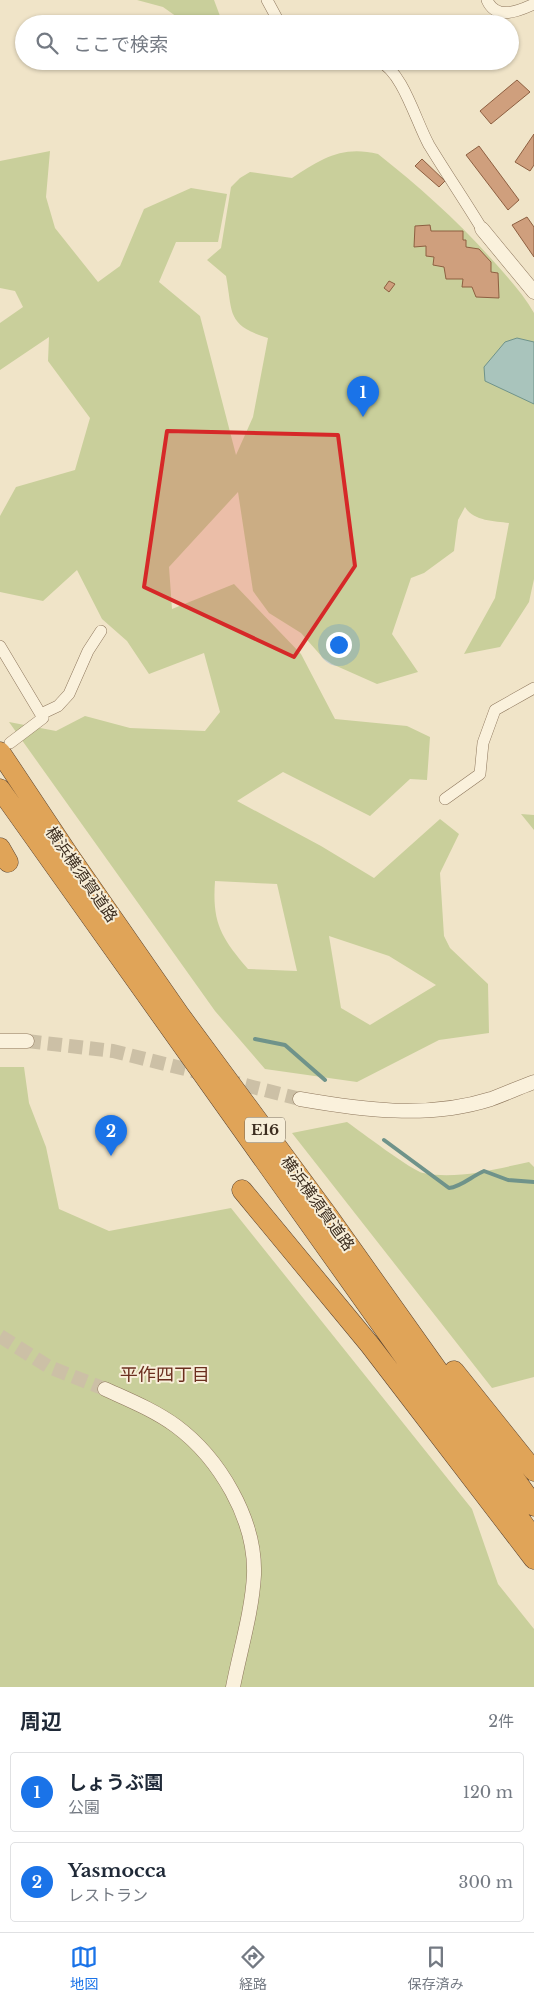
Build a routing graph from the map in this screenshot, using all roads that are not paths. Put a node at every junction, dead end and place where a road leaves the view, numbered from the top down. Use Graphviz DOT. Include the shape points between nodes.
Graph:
graph roads {
  1 [pos="267,0"];
  2 [pos="487,0"];
  3 [pos="533,7"];
  4 [pos="275,15"];
  5 [pos="390,70"];
  6 [pos="482,229"];
  7 [pos="534,292"];
  8 [pos="101,631"];
  9 [pos="0,646"];
  10 [pos="534,688"];
  11 [pos="41,714"];
  12 [pos="5,748"];
  13 [pos="0,789"];
  14 [pos="445,799"];
  15 [pos="0,1040"];
  16 [pos="27,1041"];
  17 [pos="534,1082"];
  18 [pos="300,1099"];
  19 [pos="242,1190"];
  20 [pos="328,1216"];
  21 [pos="105,1389"];
  22 [pos="534,1471"];
  23 [pos="534,1506"];
  24 [pos="534,1539"];
  25 [pos="534,1559"];
  26 [pos="233,1687"];
  1 -- 4 [label="street"];
  2 -- 3 [label="street" via="500,12"];
  5 -- 6 [label="street" via="429,144"];
  6 -- 7 [label="street"];
  8 -- 11 [label="street" via="88,651 69,694 58,706"];
  9 -- 11 [label="street"];
  10 -- 14 [label="street" via="495,710 483,743 480,774"];
  11 -- 12 [label="street" via="43,718"];
  12 -- 20 [label="highway, 横浜横須賀道路 / E16" via="70,857 179,1014"];
  13 -- 24 [label="highway, 横浜横須賀道路 / E16"];
  15 -- 16 [label="street"];
  17 -- 18 [label="street" via="490,1099 417,1111 353,1108"];
  19 -- 25 [label="highway" via="370,1346"];
  20 -- 22 [label="highway"];
  20 -- 23 [label="highway, 横浜横須賀道路 / E16"];
  21 -- 26 [label="street" via="153,1411 197,1444 226,1481 242,1513 252,1548 254,1576"];
}
